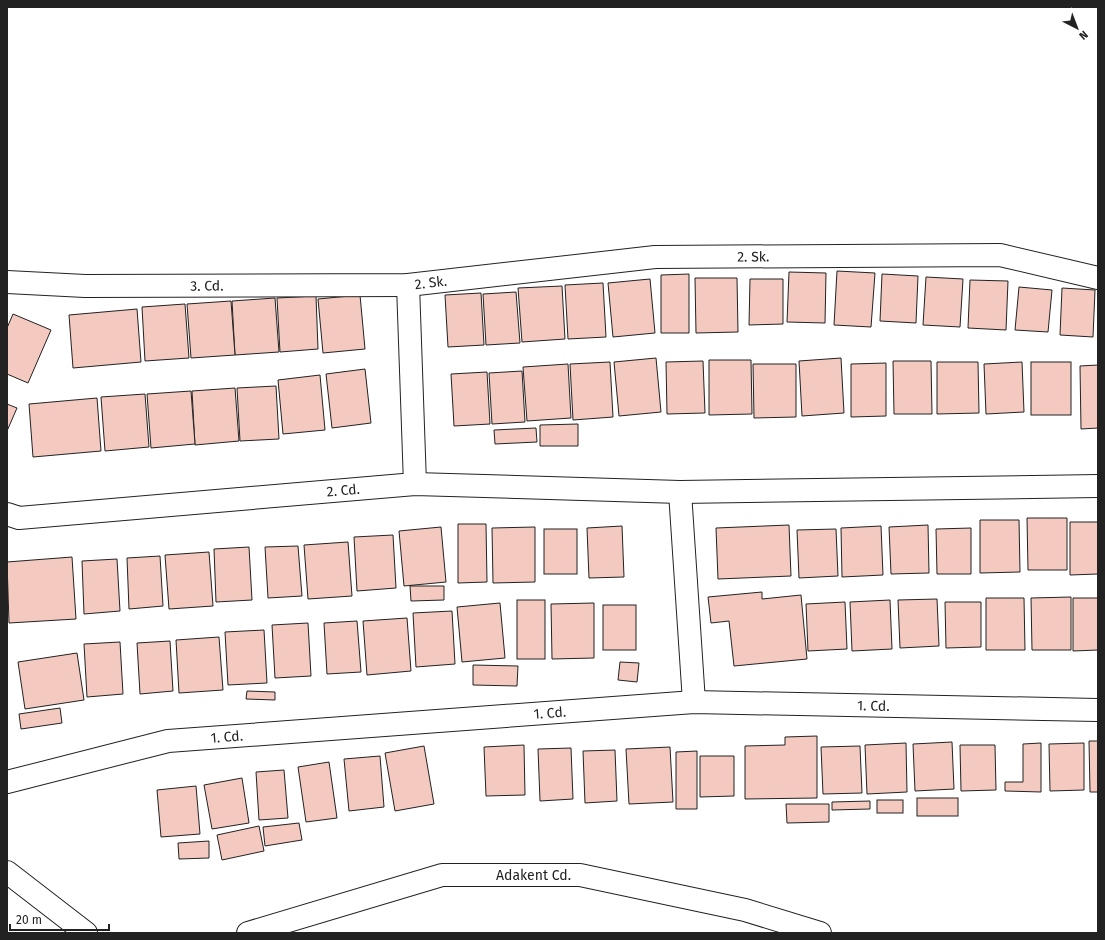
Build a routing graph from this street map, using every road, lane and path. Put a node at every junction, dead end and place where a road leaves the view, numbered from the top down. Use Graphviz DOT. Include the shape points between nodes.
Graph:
graph roads {
  1 [pos="1098,278"];
  2 [pos="7,282"];
  3 [pos="408,285"];
  4 [pos="415,484"];
  5 [pos="1098,486"];
  6 [pos="680,492"];
  7 [pos="7,514"];
  8 [pos="694,702"];
  9 [pos="1098,710"];
  10 [pos="7,782"];
  11 [pos="7,872"];
  12 [pos="86,933"];
  13 [pos="248,933"];
  14 [pos="820,933"];
  1 -- 3 [label="street, 2. Sk." via="1000,255 655,257"];
  2 -- 3 [label="street, 3. Cd." via="85,286"];
  3 -- 4 [label="street"];
  4 -- 6 [label="street, 2. Cd."];
  4 -- 7 [label="street, 2. Cd." via="19,518"];
  5 -- 6 [label="street"];
  6 -- 8 [label="street"];
  8 -- 9 [label="street, 1. Cd."];
  8 -- 10 [label="street, 1. Cd." via="168,741"];
  11 -- 12 [label="street"];
  13 -- 14 [label="street, Adakent Cd." via="442,875 580,875 745,910"];
}
